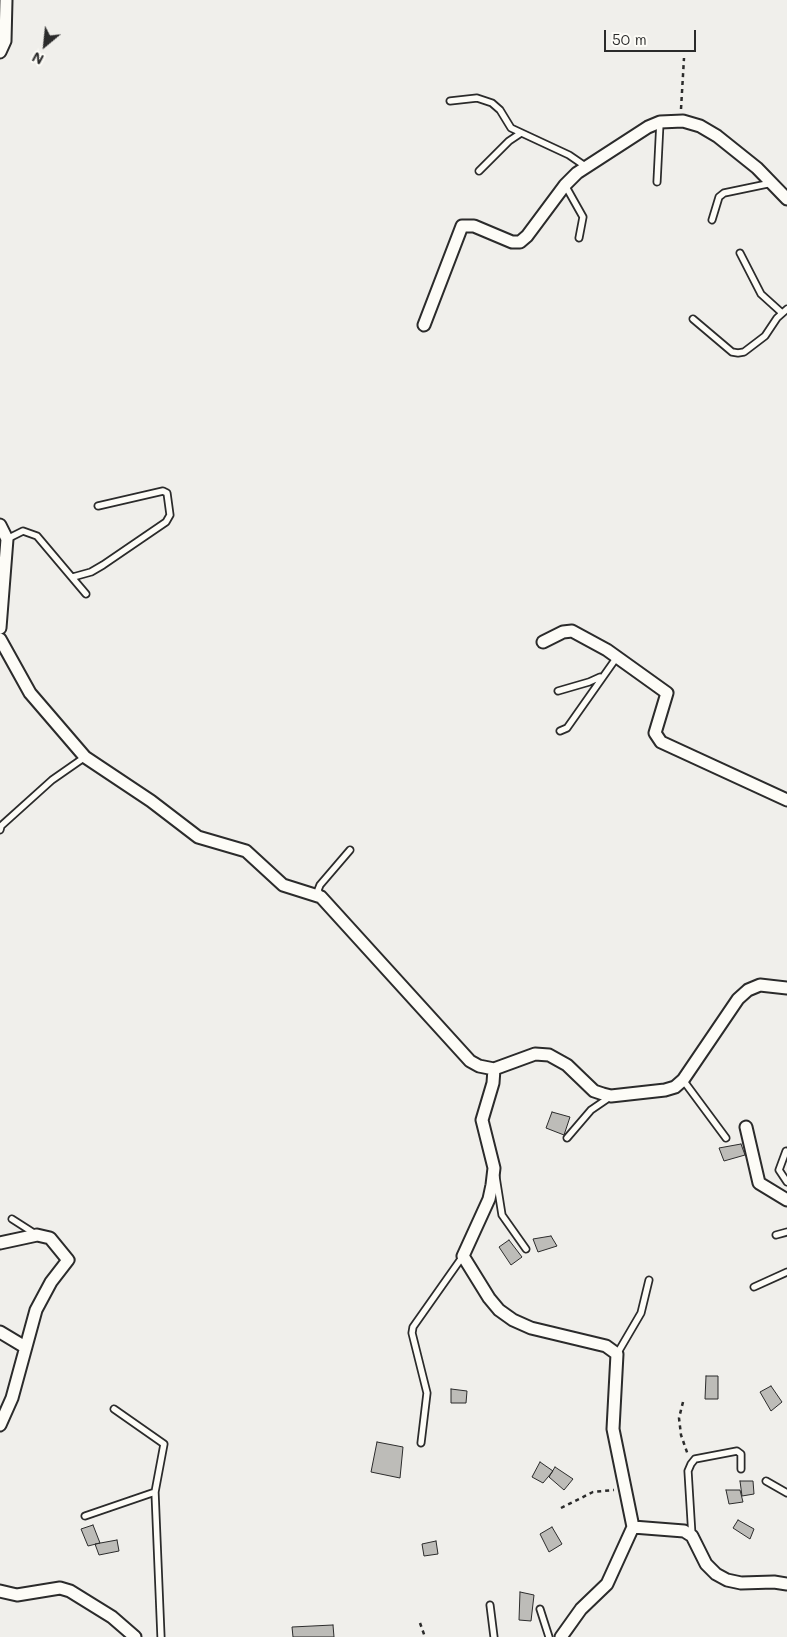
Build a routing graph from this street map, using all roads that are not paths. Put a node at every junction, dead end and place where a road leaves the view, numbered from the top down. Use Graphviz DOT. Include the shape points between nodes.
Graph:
graph roads {
  1 [pos="6,0"];
  2 [pos="0,52"];
  3 [pos="450,101"];
  4 [pos="660,122"];
  5 [pos="521,133"];
  6 [pos="585,166"];
  7 [pos="478,171"];
  8 [pos="657,182"];
  9 [pos="772,184"];
  10 [pos="565,185"];
  11 [pos="787,199"];
  12 [pos="712,220"];
  13 [pos="579,238"];
  14 [pos="740,254"];
  15 [pos="784,311"];
  16 [pos="693,318"];
  17 [pos="424,325"];
  18 [pos="98,506"];
  19 [pos="0,525"];
  20 [pos="6,539"];
  21 [pos="73,577"];
  22 [pos="86,594"];
  23 [pos="0,628"];
  24 [pos="0,639"];
  25 [pos="543,642"];
  26 [pos="616,657"];
  27 [pos="601,676"];
  28 [pos="558,691"];
  29 [pos="560,731"];
  30 [pos="84,756"];
  31 [pos="787,800"];
  32 [pos="0,830"];
  33 [pos="350,850"];
  34 [pos="321,896"];
  35 [pos="787,988"];
  36 [pos="494,1069"];
  37 [pos="683,1080"];
  38 [pos="611,1096"];
  39 [pos="746,1126"];
  40 [pos="567,1138"];
  41 [pos="726,1138"];
  42 [pos="786,1151"];
  43 [pos="494,1168"];
  44 [pos="787,1182"];
  45 [pos="787,1200"];
  46 [pos="12,1219"];
  47 [pos="787,1232"];
  48 [pos="776,1234"];
  49 [pos="37,1235"];
  50 [pos="0,1243"];
  51 [pos="526,1249"];
  52 [pos="463,1256"];
  53 [pos="787,1272"];
  54 [pos="649,1280"];
  55 [pos="754,1287"];
  56 [pos="0,1332"];
  57 [pos="25,1347"];
  58 [pos="617,1354"];
  59 [pos="114,1409"];
  60 [pos="0,1425"];
  61 [pos="421,1442"];
  62 [pos="742,1469"];
  63 [pos="766,1481"];
  64 [pos="155,1492"];
  65 [pos="787,1493"];
  66 [pos="85,1516"];
  67 [pos="633,1527"];
  68 [pos="692,1536"];
  69 [pos="787,1583"];
  70 [pos="0,1591"];
  71 [pos="490,1605"];
  72 [pos="540,1609"];
  73 [pos="135,1637"];
  74 [pos="161,1637"];
  75 [pos="494,1637"];
  76 [pos="549,1637"];
  77 [pos="561,1637"];
  1 -- 2 [label="street" via="5,41"];
  3 -- 5 [label="lane" via="477,98 492,103 511,128"];
  4 -- 6 [label="street"];
  4 -- 8 [label="lane"];
  4 -- 9 [label="street" via="683,121 700,126 718,136"];
  5 -- 6 [label="lane"];
  5 -- 7 [label="lane"];
  6 -- 10 [label="street"];
  9 -- 11 [label="street"];
  9 -- 12 [label="lane" via="724,193 719,197"];
  10 -- 13 [label="lane" via="583,217"];
  10 -- 17 [label="street" via="520,242 512,242 474,226 462,226"];
  14 -- 15 [label="lane" via="761,294"];
  15 -- 16 [label="lane" via="765,336 738,353 732,352"];
  18 -- 21 [label="lane" via="163,491 167,493 170,515 166,522 103,565"];
  19 -- 20 [label="street"];
  20 -- 21 [label="lane" via="23,531 37,536"];
  20 -- 23 [label="street"];
  21 -- 22 [label="lane"];
  24 -- 30 [label="street" via="30,693"];
  25 -- 26 [label="street" via="572,631"];
  26 -- 27 [label="lane"];
  26 -- 31 [label="street" via="667,693 655,732 661,742"];
  27 -- 28 [label="lane"];
  27 -- 29 [label="lane" via="566,728"];
  30 -- 32 [label="lane" via="52,780"];
  30 -- 34 [label="street" via="151,801 198,838 246,851 283,885"];
  33 -- 34 [label="lane" via="320,886"];
  34 -- 36 [label="street" via="470,1061"];
  35 -- 37 [label="street" via="760,985 748,990 738,999"];
  36 -- 38 [label="street" via="535,1054 549,1055 567,1065 594,1091"];
  36 -- 43 [label="street" via="482,1120"];
  37 -- 38 [label="street" via="665,1090"];
  37 -- 41 [label="lane"];
  38 -- 40 [label="lane" via="590,1110"];
  39 -- 45 [label="street" via="759,1182"];
  42 -- 44 [label="lane" via="779,1170"];
  43 -- 51 [label="lane" via="502,1215"];
  43 -- 52 [label="street" via="489,1199"];
  46 -- 49 [label="lane"];
  47 -- 48 [label="lane"];
  49 -- 50 [label="street"];
  49 -- 57 [label="street" via="50,1238 68,1260 42,1296"];
  52 -- 58 [label="street" via="489,1298 513,1320 531,1328 606,1346"];
  52 -- 61 [label="lane" via="413,1327 427,1393"];
  53 -- 55 [label="lane"];
  54 -- 58 [label="lane" via="641,1314"];
  56 -- 57 [label="street"];
  57 -- 60 [label="street" via="12,1398"];
  58 -- 67 [label="street" via="612,1421"];
  59 -- 64 [label="lane" via="164,1444"];
  62 -- 68 [label="lane" via="741,1454 737,1451 695,1459 691,1464 688,1471"];
  63 -- 65 [label="lane"];
  64 -- 66 [label="lane"];
  64 -- 74 [label="lane"];
  67 -- 68 [label="street" via="673,1529"];
  67 -- 77 [label="street" via="607,1584 581,1609"];
  68 -- 69 [label="street" via="706,1564 727,1580"];
  70 -- 73 [label="street" via="18,1594 60,1588 70,1591 112,1617"];
  71 -- 75 [label="lane"];
  72 -- 76 [label="lane"];
}
